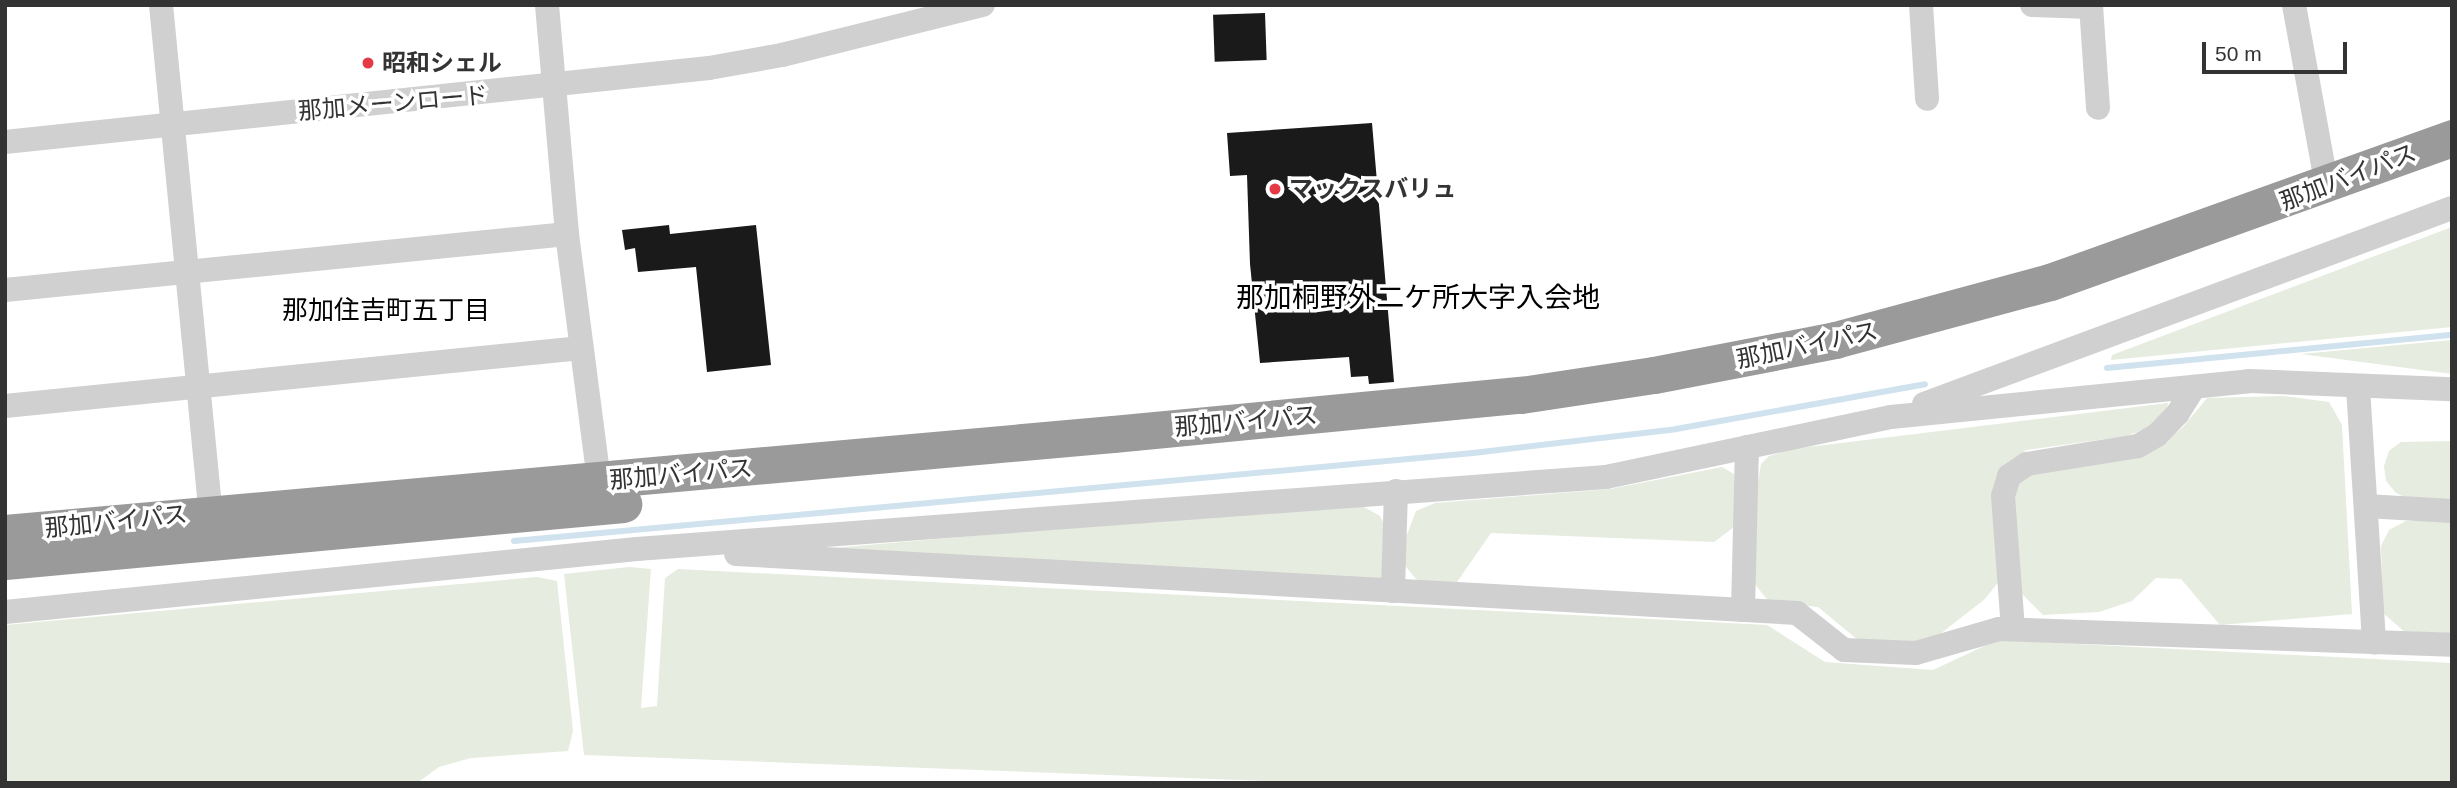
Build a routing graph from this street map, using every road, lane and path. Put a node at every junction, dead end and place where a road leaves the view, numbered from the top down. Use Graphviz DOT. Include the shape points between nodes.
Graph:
graph roads {
  1 [pos="161,5"];
  2 [pos="547,5"];
  3 [pos="1921,5"];
  4 [pos="2032,5"];
  5 [pos="2294,5"];
  6 [pos="2091,6"];
  7 [pos="967,7"];
  8 [pos="552,87"];
  9 [pos="1927,99"];
  10 [pos="2098,108"];
  11 [pos="174,124"];
  12 [pos="2452,138"];
  13 [pos="5,142"];
  14 [pos="2452,164"];
  15 [pos="2327,186"];
  16 [pos="2452,208"];
  17 [pos="567,234"];
  18 [pos="187,271"];
  19 [pos="5,290"];
  20 [pos="581,348"];
  21 [pos="201,385"];
  22 [pos="2194,387"];
  23 [pos="2358,387"];
  24 [pos="2452,389"];
  25 [pos="5,406"];
  26 [pos="1891,417"];
  27 [pos="1747,447"];
  28 [pos="599,481"];
  29 [pos="1396,491"];
  30 [pos="2365,506"];
  31 [pos="2452,511"];
  32 [pos="212,526"];
  33 [pos="5,533"];
  34 [pos="637,549"];
  35 [pos="5,561"];
  36 [pos="1393,591"];
  37 [pos="1744,610"];
  38 [pos="5,612"];
  39 [pos="2013,629"];
  40 [pos="2374,642"];
  41 [pos="2452,645"];
  1 -- 11 [label="street"];
  2 -- 8 [label="street"];
  3 -- 9 [label="street"];
  4 -- 6 [label="street"];
  5 -- 15 [label="street"];
  6 -- 10 [label="street"];
  7 -- 8 [label="street, 那加メーンロード" via="782,55"];
  8 -- 11 [label="street, 那加メーンロード"];
  8 -- 17 [label="street"];
  11 -- 13 [label="street, 那加メーンロード"];
  11 -- 18 [label="street"];
  12 -- 15 [label="highway, 那加バイパス"];
  14 -- 32 [label="highway, 那加バイパス" via="2130,283 2009,320 1844,364 1611,407 1291,442"];
  15 -- 28 [label="highway, 那加バイパス" via="2127,257 1921,320 1654,375 1507,396"];
  16 -- 26 [label="street"];
  17 -- 18 [label="street"];
  17 -- 20 [label="street"];
  18 -- 19 [label="street"];
  18 -- 21 [label="street"];
  20 -- 21 [label="street"];
  20 -- 28 [label="street"];
  21 -- 25 [label="street"];
  21 -- 32 [label="street"];
  22 -- 23 [label="street" via="2249,381"];
  22 -- 26 [label="street"];
  22 -- 39 [label="street" via="2178,413 2157,435 2138,446 2027,464 2009,476 2003,496"];
  23 -- 24 [label="street"];
  23 -- 30 [label="street"];
  26 -- 27 [label="street"];
  27 -- 29 [label="street" via="1606,477"];
  27 -- 37 [label="street"];
  28 -- 32 [label="highway, 那加バイパス"];
  29 -- 34 [label="street"];
  29 -- 36 [label="street"];
  30 -- 31 [label="street"];
  30 -- 40 [label="street"];
  32 -- 33 [label="highway, 那加バイパス"];
  32 -- 35 [label="highway, 那加バイパス"];
  34 -- 36 [label="street"];
  34 -- 38 [label="street"];
  36 -- 37 [label="street"];
  37 -- 39 [label="street" via="1797,612 1844,650 1916,653 1962,638"];
  39 -- 40 [label="street"];
  40 -- 41 [label="street"];
}
